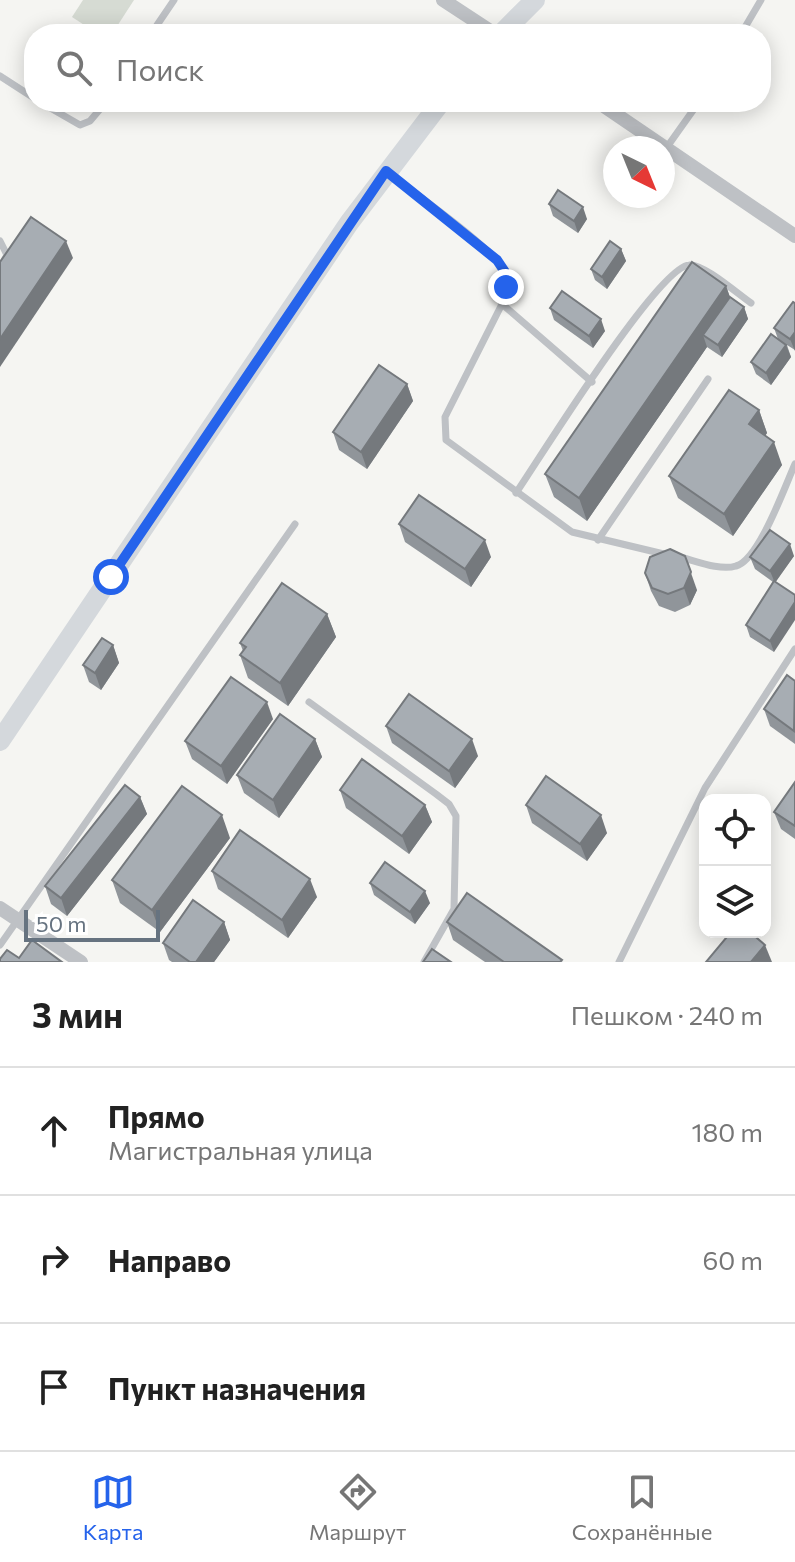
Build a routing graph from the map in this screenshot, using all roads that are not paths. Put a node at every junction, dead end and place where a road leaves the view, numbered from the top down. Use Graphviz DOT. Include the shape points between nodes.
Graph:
graph roads {
  1 [pos="174,0"];
  2 [pos="443,0"];
  3 [pos="535,0"];
  4 [pos="761,0"];
  5 [pos="158,24"];
  6 [pos="480,24"];
  7 [pos="511,24"];
  8 [pos="747,24"];
  9 [pos="0,76"];
  10 [pos="24,92"];
  11 [pos="57,112"];
  12 [pos="98,112"];
  13 [pos="433,112"];
  14 [pos="613,112"];
  15 [pos="692,112"];
  16 [pos="650,136"];
  17 [pos="675,136"];
  18 [pos="675,153"];
  19 [pos="386,171"];
  20 [pos="795,236"];
  21 [pos="0,241"];
  22 [pos="0,268"];
  23 [pos="751,303"];
  24 [pos="502,304"];
  25 [pos="708,379"];
  26 [pos="592,382"];
  27 [pos="795,464"];
  28 [pos="516,493"];
  29 [pos="295,524"];
  30 [pos="598,540"];
  31 [pos="795,649"];
  32 [pos="309,702"];
  33 [pos="0,741"];
  34 [pos="0,908"];
  35 [pos="18,920"];
  36 [pos="0,945"];
  37 [pos="81,962"];
  38 [pos="424,962"];
  39 [pos="619,962"];
  1 -- 5 [label="lane"];
  2 -- 6 [label="street"];
  3 -- 7 [label="main road"];
  4 -- 8 [label="lane"];
  9 -- 10 [label="lane"];
  11 -- 12 [label="lane" via="80,125"];
  13 -- 19 [label="main road"];
  14 -- 16 [label="street"];
  15 -- 17 [label="lane"];
  18 -- 20 [label="street"];
  19 -- 24 [label="lane" via="497,260 505,272"];
  19 -- 33 [label="main road"];
  21 -- 22 [label="lane" via="7,255"];
  23 -- 26 [label="lane" via="700,267 676,271 646,300"];
  24 -- 26 [label="lane"];
  24 -- 28 [label="lane" via="443,430 453,449"];
  25 -- 30 [label="lane"];
  26 -- 28 [label="lane"];
  27 -- 30 [label="lane" via="759,541 737,566"];
  28 -- 30 [label="lane" via="572,532"];
  29 -- 35 [label="lane"];
  31 -- 39 [label="lane" via="705,788"];
  32 -- 38 [label="lane" via="449,804 456,816 454,909"];
  34 -- 35 [label="street"];
  35 -- 36 [label="lane"];
  35 -- 37 [label="street"];
}
